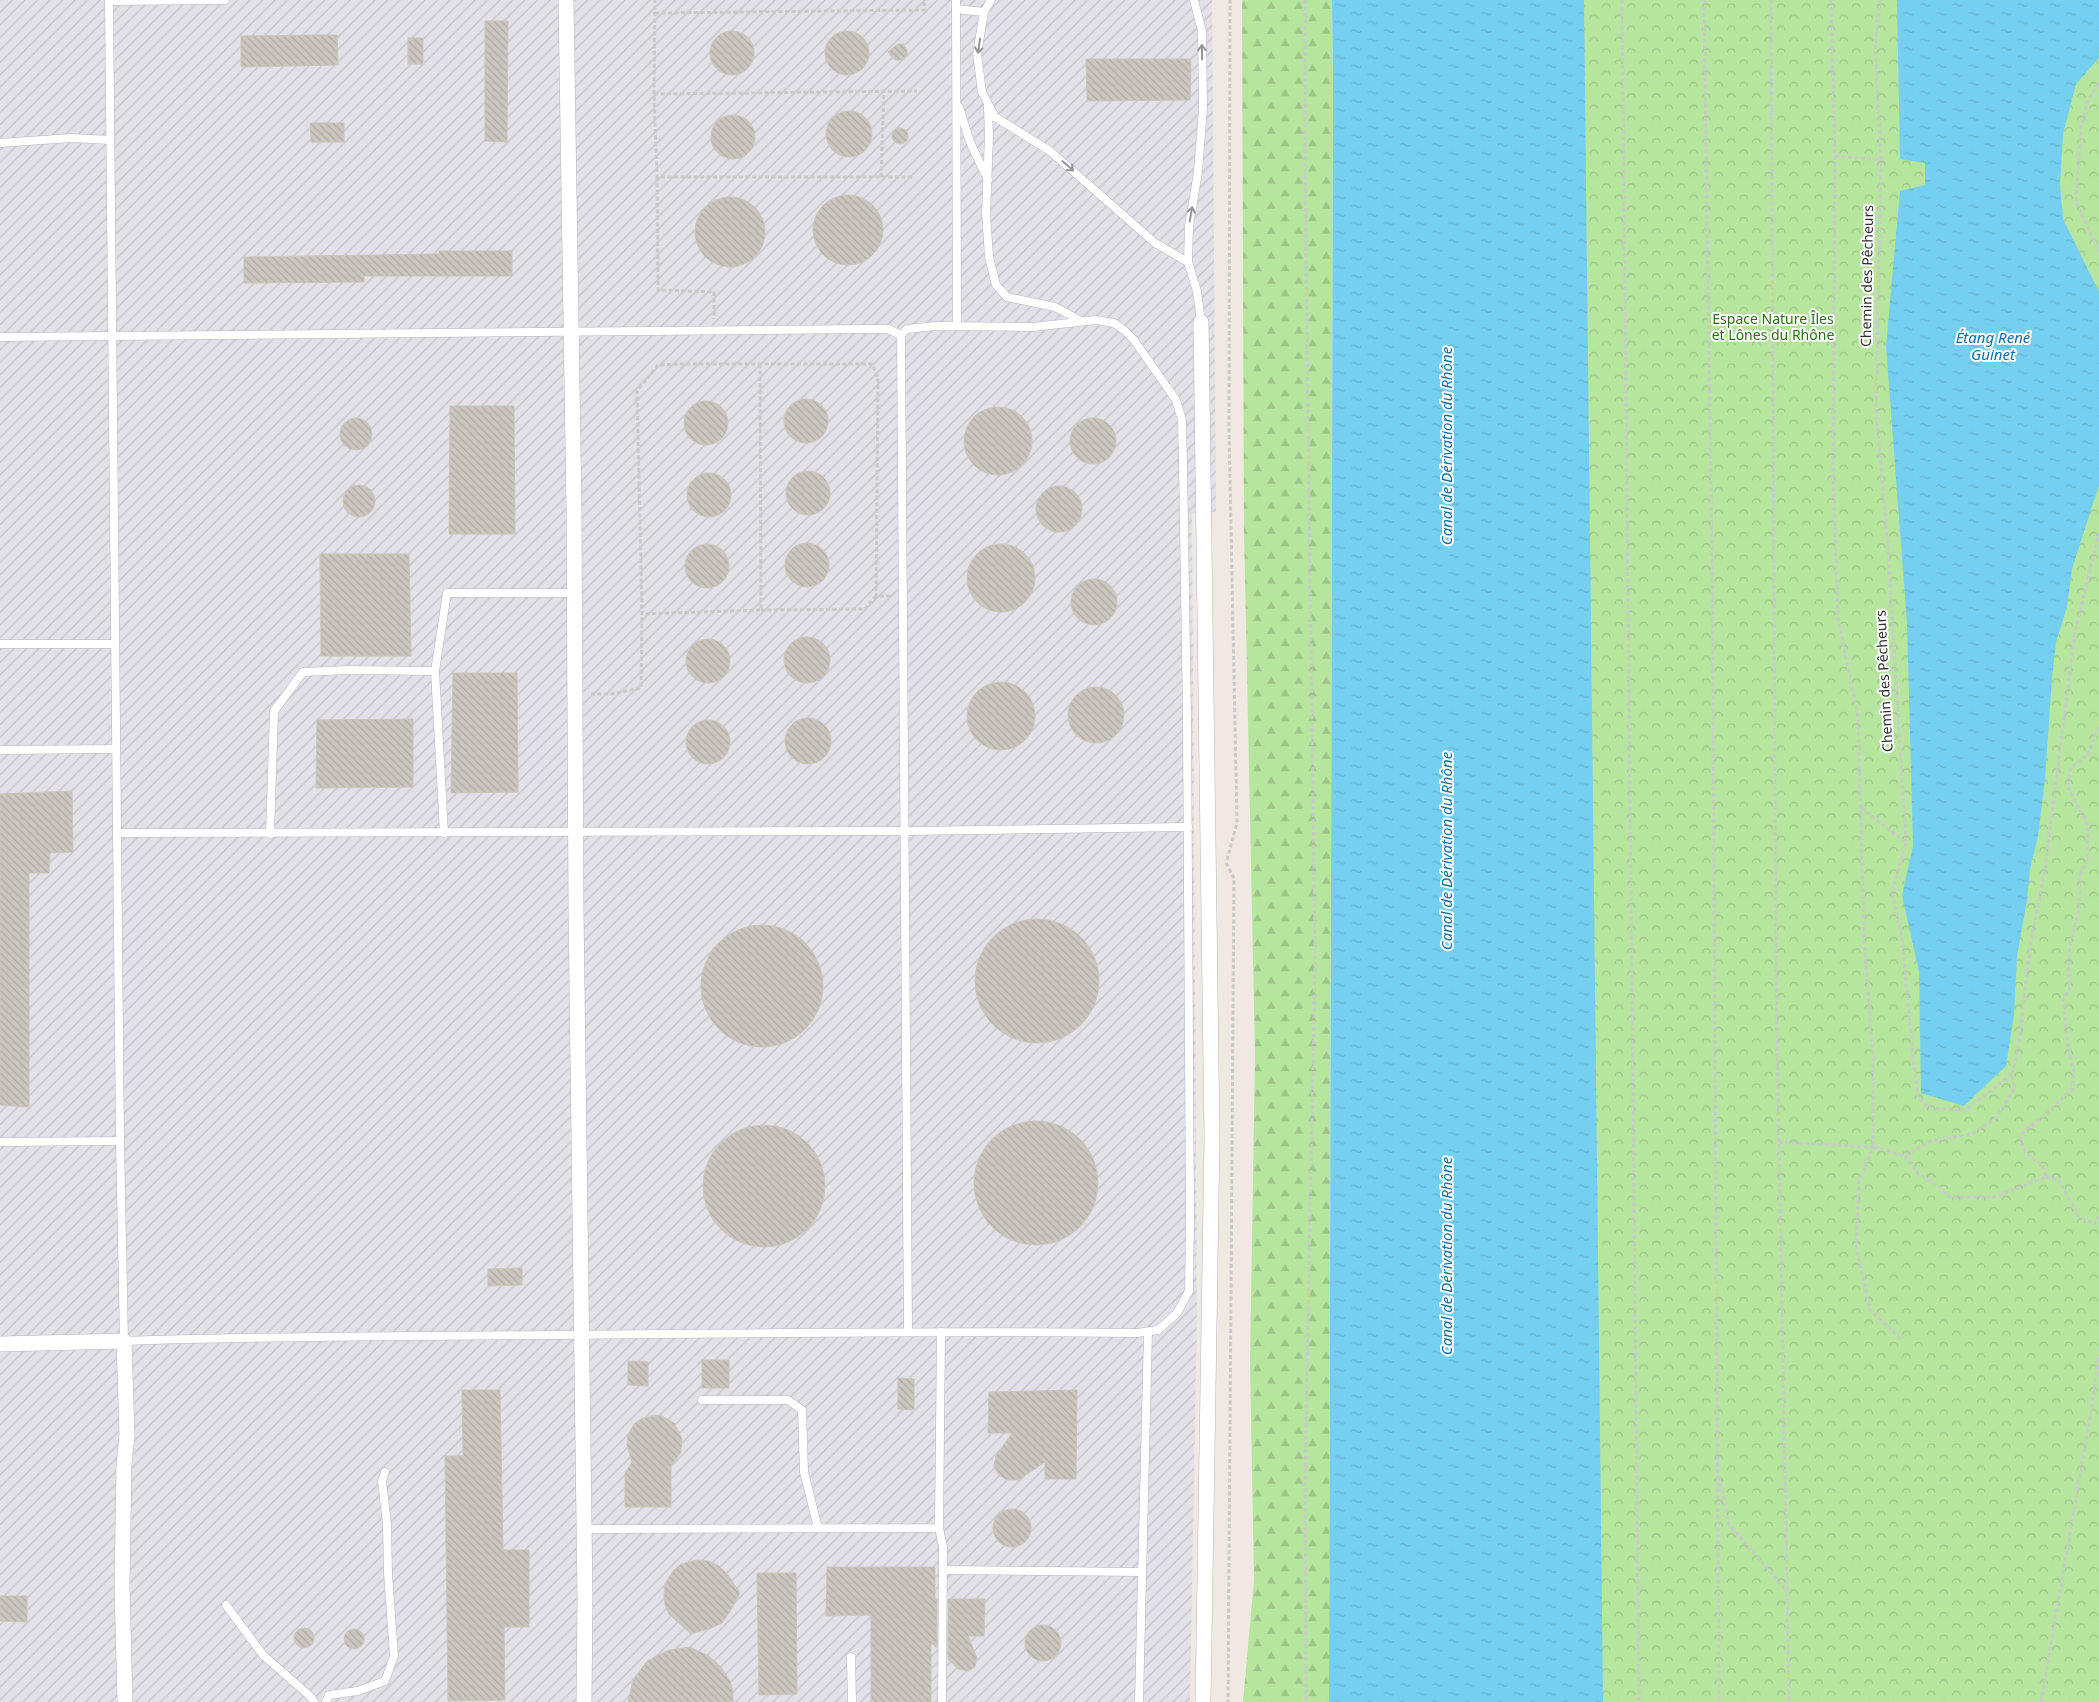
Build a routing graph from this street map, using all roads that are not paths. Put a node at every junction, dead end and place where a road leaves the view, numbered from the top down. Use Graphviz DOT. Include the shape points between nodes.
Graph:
graph roads {
  1 [pos="224,0"];
  2 [pos="566,0"];
  3 [pos="991,0"];
  4 [pos="1194,0"];
  5 [pos="110,1"];
  6 [pos="956,4"];
  7 [pos="984,12"];
  8 [pos="956,100"];
  9 [pos="988,104"];
  10 [pos="110,140"];
  11 [pos="0,143"];
  12 [pos="988,181"];
  13 [pos="1188,262"];
  14 [pos="1080,321"];
  15 [pos="1201,322"];
  16 [pos="957,326"];
  17 [pos="570,332"];
  18 [pos="901,335"];
  19 [pos="112,336"];
  20 [pos="0,337"];
  21 [pos="574,593"];
  22 [pos="0,644"];
  23 [pos="115,644"];
  24 [pos="435,671"];
  25 [pos="116,749"];
  26 [pos="0,750"];
  27 [pos="1188,827"];
  28 [pos="904,831"];
  29 [pos="117,833"];
  30 [pos="444,833"];
  31 [pos="575,833"];
  32 [pos="270,834"];
  33 [pos="120,1141"];
  34 [pos="0,1142"];
  35 [pos="908,1332"];
  36 [pos="940,1332"];
  37 [pos="1148,1332"];
  38 [pos="580,1334"];
  39 [pos="124,1341"];
  40 [pos="0,1344"];
  41 [pos="702,1400"];
  42 [pos="385,1472"];
  43 [pos="818,1528"];
  44 [pos="939,1528"];
  45 [pos="584,1529"];
  46 [pos="943,1570"];
  47 [pos="1142,1572"];
  48 [pos="226,1605"];
  49 [pos="850,1657"];
  50 [pos="124,1702"];
  51 [pos="314,1702"];
  52 [pos="326,1702"];
  53 [pos="584,1702"];
  54 [pos="852,1702"];
  55 [pos="942,1702"];
  56 [pos="1139,1702"];
  57 [pos="1203,1702"];
  1 -- 5 [label="lane"];
  2 -- 17 [label="street"];
  3 -- 7 [label="lane"];
  13 -- 4 [label="lane, one-way" via="1203,108 1202,31"];
  5 -- 10 [label="lane"];
  6 -- 7 [label="lane"];
  6 -- 8 [label="lane"];
  7 -- 9 [label="lane, one-way" via="978,54 982,92"];
  8 -- 12 [label="lane"];
  8 -- 16 [label="lane"];
  9 -- 12 [label="lane"];
  9 -- 13 [label="lane, one-way" via="995,117 1050,151 1155,243"];
  10 -- 11 [label="lane" via="71,138"];
  10 -- 19 [label="lane"];
  12 -- 14 [label="lane" via="989,258 996,285 1006,297 1055,308"];
  13 -- 15 [label="lane" via="1197,291"];
  14 -- 16 [label="lane" via="1033,327"];
  14 -- 27 [label="lane" via="1114,323 1124,330 1176,400 1182,420"];
  15 -- 57 [label="street" via="1212,1138"];
  16 -- 18 [label="lane" via="907,329"];
  17 -- 18 [label="lane" via="888,329"];
  17 -- 19 [label="lane"];
  17 -- 21 [label="street"];
  18 -- 28 [label="lane"];
  19 -- 20 [label="lane"];
  19 -- 23 [label="lane"];
  21 -- 24 [label="lane" via="447,594"];
  21 -- 31 [label="street"];
  22 -- 23 [label="lane"];
  23 -- 25 [label="lane"];
  24 -- 30 [label="lane"];
  24 -- 32 [label="lane" via="303,672 274,711"];
  25 -- 26 [label="lane"];
  25 -- 29 [label="lane"];
  27 -- 28 [label="lane"];
  27 -- 37 [label="lane" via="1189,1291 1176,1314 1158,1330"];
  28 -- 31 [label="lane"];
  28 -- 35 [label="lane"];
  29 -- 32 [label="lane"];
  29 -- 33 [label="lane"];
  30 -- 31 [label="lane"];
  30 -- 32 [label="lane"];
  31 -- 38 [label="street"];
  33 -- 34 [label="lane"];
  33 -- 39 [label="lane"];
  35 -- 36 [label="lane"];
  35 -- 38 [label="lane"];
  36 -- 37 [label="lane"];
  36 -- 44 [label="lane"];
  37 -- 47 [label="lane"];
  38 -- 39 [label="lane"];
  38 -- 45 [label="street"];
  39 -- 40 [label="street"];
  39 -- 50 [label="street" via="127,1426 122,1586"];
  41 -- 43 [label="lane" via="788,1400 802,1410 804,1472"];
  42 -- 52 [label="lane" via="382,1481 394,1656 385,1681 358,1691 329,1695"];
  43 -- 44 [label="lane"];
  43 -- 45 [label="lane"];
  44 -- 46 [label="lane"];
  45 -- 53 [label="street"];
  46 -- 47 [label="lane"];
  46 -- 55 [label="lane"];
  47 -- 56 [label="lane"];
  48 -- 51 [label="lane" via="263,1655"];
  49 -- 54 [label="lane"];
}
